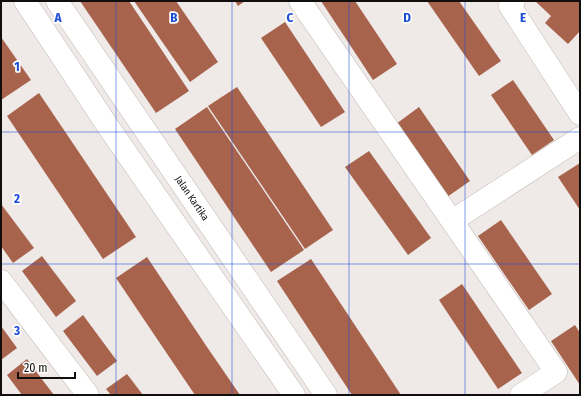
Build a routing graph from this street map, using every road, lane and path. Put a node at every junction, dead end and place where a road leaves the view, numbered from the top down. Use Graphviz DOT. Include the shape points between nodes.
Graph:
graph roads {
  1 [pos="24,1"];
  2 [pos="57,1"];
  3 [pos="300,1"];
  4 [pos="510,3"];
  5 [pos="580,114"];
  6 [pos="580,138"];
  7 [pos="452,221"];
  8 [pos="1,281"];
  9 [pos="88,395"];
  10 [pos="294,395"];
  11 [pos="326,395"];
  12 [pos="521,395"];
  1 -- 10 [label="street"];
  2 -- 11 [label="street, Jalan Kartika"];
  3 -- 7 [label="street"];
  4 -- 5 [label="street"];
  6 -- 7 [label="street"];
  7 -- 12 [label="street" via="556,372"];
  8 -- 9 [label="street"];
}
